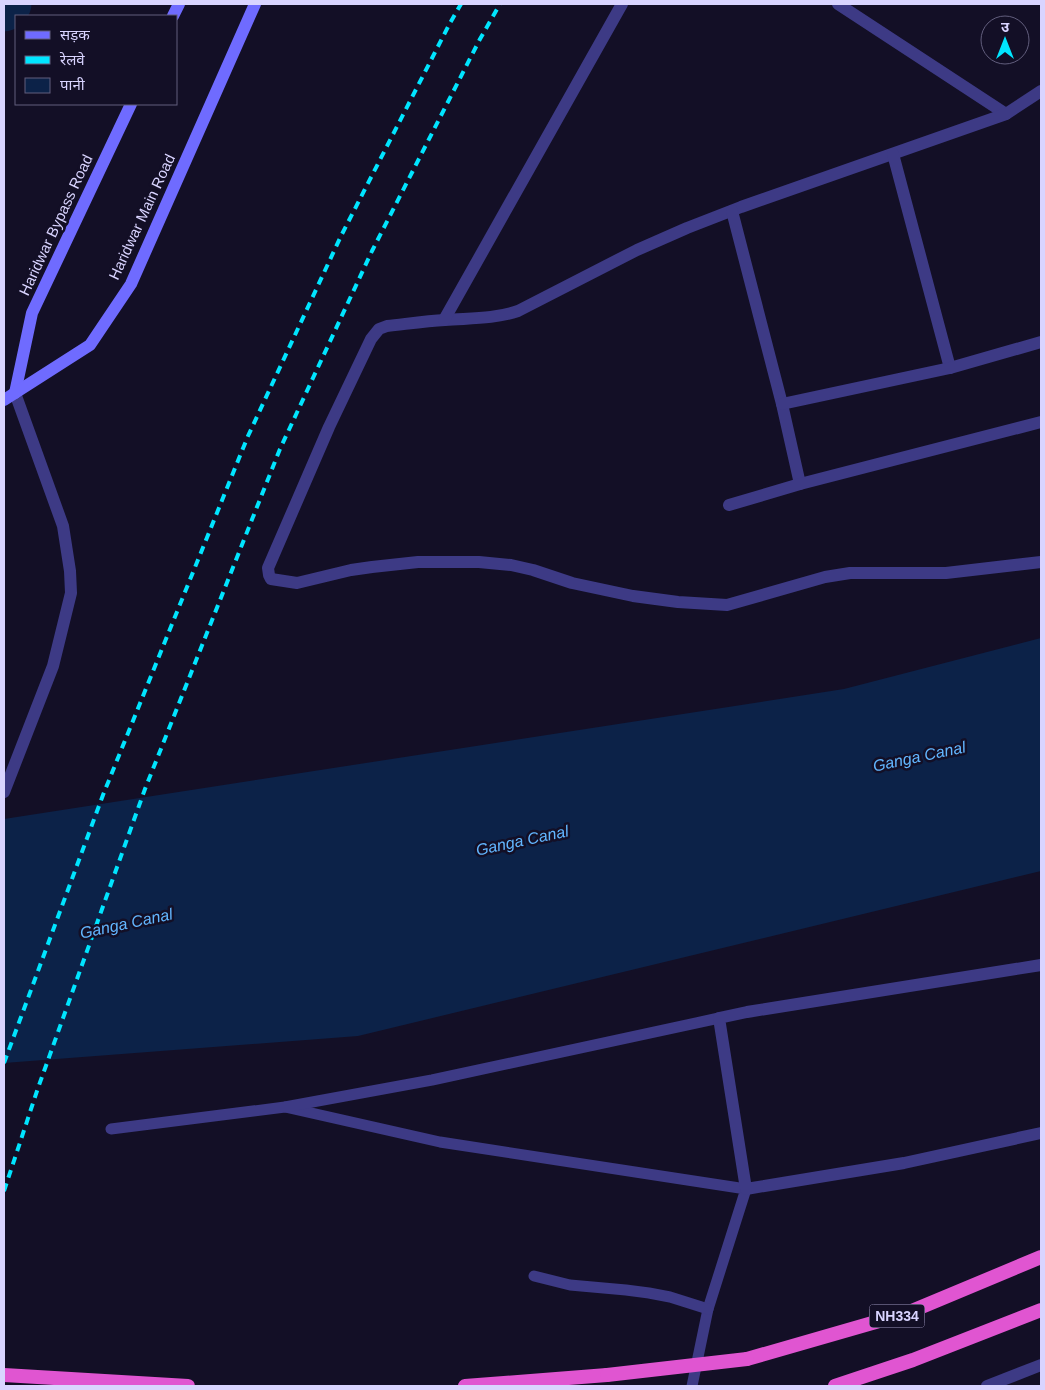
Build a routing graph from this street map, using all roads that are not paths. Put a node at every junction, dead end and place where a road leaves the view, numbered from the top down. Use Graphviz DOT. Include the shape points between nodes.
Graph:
graph roads {
  1 [pos="255,4"];
  2 [pos="622,4"];
  3 [pos="838,4"];
  4 [pos="1041,91"];
  5 [pos="131,105"];
  6 [pos="1006,114"];
  7 [pos="893,154"];
  8 [pos="732,211"];
  9 [pos="444,320"];
  10 [pos="1041,342"];
  11 [pos="950,368"];
  12 [pos="15,393"];
  13 [pos="4,400"];
  14 [pos="782,404"];
  15 [pos="1041,422"];
  16 [pos="800,484"];
  17 [pos="729,505"];
  18 [pos="1041,562"];
  19 [pos="5,788"];
  20 [pos="1041,965"];
  21 [pos="719,1018"];
  22 [pos="285,1107"];
  23 [pos="110,1129"];
  24 [pos="1041,1133"];
  25 [pos="746,1189"];
  26 [pos="1041,1257"];
  27 [pos="534,1276"];
  28 [pos="708,1309"];
  29 [pos="1041,1310"];
  30 [pos="1041,1366"];
  31 [pos="4,1375"];
  32 [pos="188,1386"];
  33 [pos="465,1386"];
  34 [pos="692,1386"];
  35 [pos="835,1386"];
  36 [pos="987,1386"];
  1 -- 12 [label="main road, Haridwar Main Road" via="131,284 90,345"];
  2 -- 9 [label="street"];
  3 -- 6 [label="street"];
  4 -- 6 [label="street"];
  5 -- 12 [label="main road, Haridwar Bypass Road" via="32,313"];
  6 -- 7 [label="street"];
  7 -- 8 [label="street"];
  7 -- 11 [label="street"];
  8 -- 9 [label="street" via="637,250 518,311 503,316"];
  8 -- 14 [label="street"];
  9 -- 18 [label="street" via="387,326 378,329 371,339 268,568 271,579 297,583 372,567 418,562 479,562 511,564 572,583 633,596 727,605 850,573 946,573"];
  10 -- 11 [label="street"];
  11 -- 14 [label="street"];
  12 -- 13 [label="main road, Haridwar Main Road"];
  12 -- 19 [label="street" via="63,526 72,593 53,666"];
  14 -- 16 [label="street"];
  15 -- 16 [label="street"];
  16 -- 17 [label="street"];
  20 -- 21 [label="street"];
  21 -- 22 [label="lane" via="432,1080"];
  21 -- 25 [label="street"];
  22 -- 23 [label="lane"];
  22 -- 25 [label="lane" via="440,1142"];
  24 -- 25 [label="street" via="904,1163"];
  25 -- 28 [label="lane"];
  26 -- 33 [label="highway, NH334, bridge" via="907,1313 747,1359 607,1375"];
  27 -- 28 [label="lane" via="588,1288 649,1293"];
  28 -- 34 [label="lane"];
  29 -- 35 [label="highway" via="914,1360"];
  30 -- 36 [label="street"];
  31 -- 32 [label="highway"];
}
